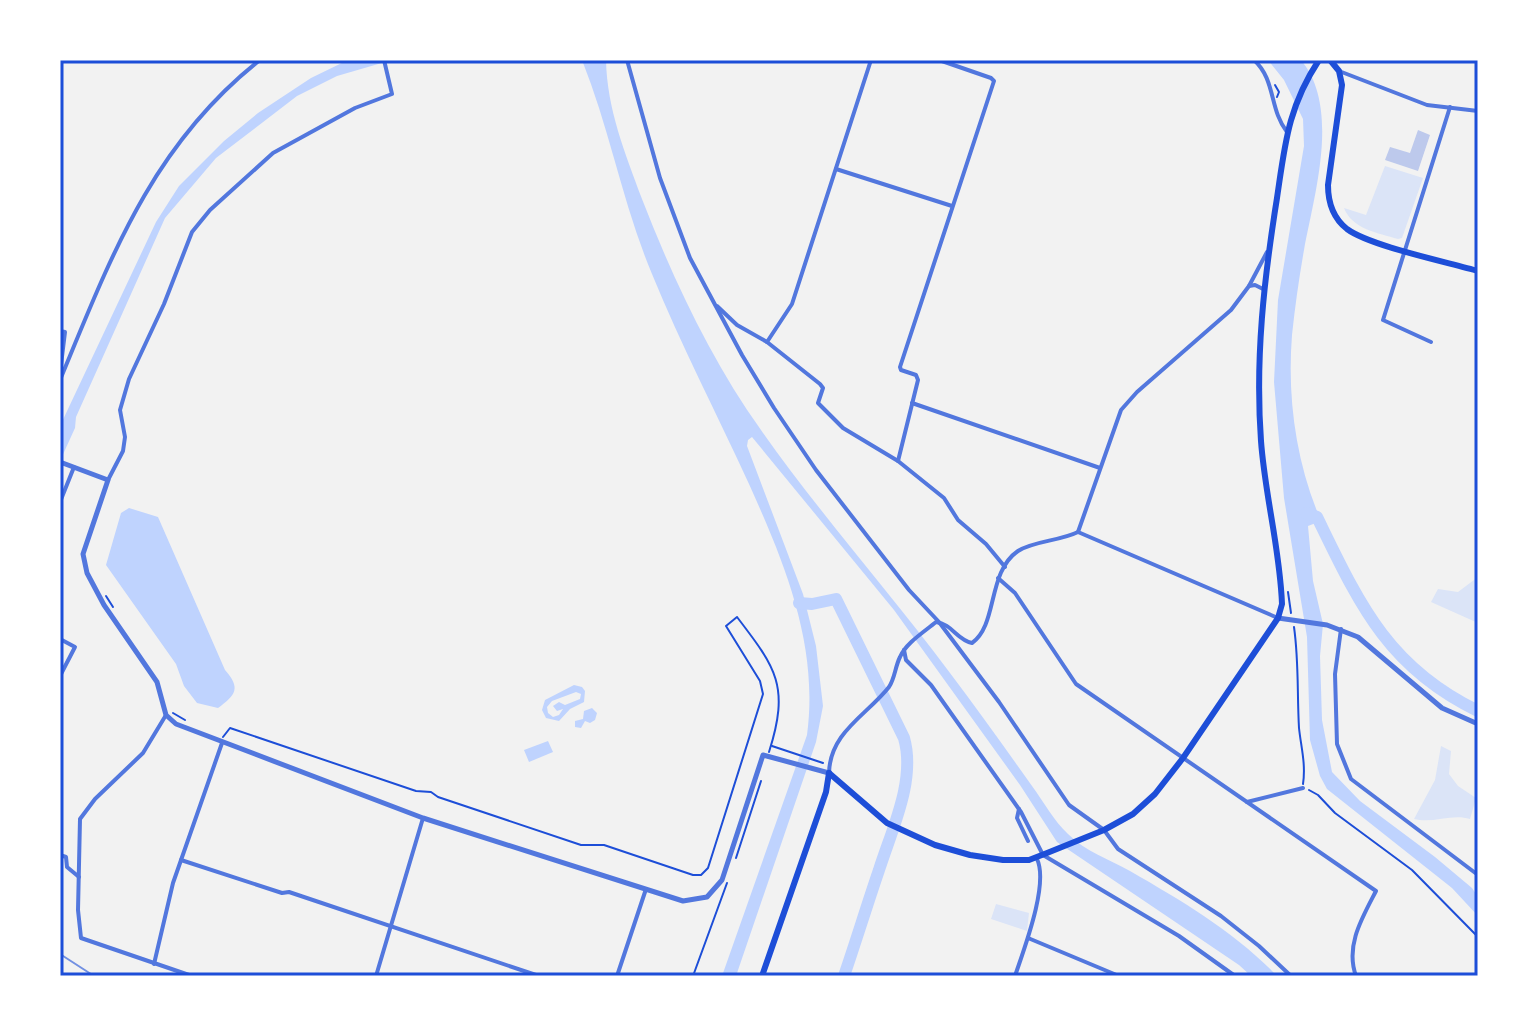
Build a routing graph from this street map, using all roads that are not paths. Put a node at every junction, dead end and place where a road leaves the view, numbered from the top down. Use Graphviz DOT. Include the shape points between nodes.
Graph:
graph roads {
  1 [pos="260,60"];
  2 [pos="384,60"];
  3 [pos="627,60"];
  4 [pos="871,60"];
  5 [pos="939,60"];
  6 [pos="1254,60"];
  7 [pos="1319,60"];
  8 [pos="1330,60"];
  9 [pos="1339,71"];
  10 [pos="1450,107"];
  11 [pos="1478,111"];
  12 [pos="1287,133"];
  13 [pos="836,169"];
  14 [pos="953,207"];
  15 [pos="1268,250"];
  16 [pos="1405,250"];
  17 [pos="1478,271"];
  18 [pos="1249,286"];
  19 [pos="1263,289"];
  20 [pos="715,304"];
  21 [pos="60,331"];
  22 [pos="767,342"];
  23 [pos="1431,342"];
  24 [pos="60,377"];
  25 [pos="912,403"];
  26 [pos="898,461"];
  27 [pos="60,462"];
  28 [pos="72,467"];
  29 [pos="1100,468"];
  30 [pos="108,480"];
  31 [pos="60,502"];
  32 [pos="1078,532"];
  33 [pos="1005,567"];
  34 [pos="998,578"];
  35 [pos="1278,618"];
  36 [pos="937,622"];
  37 [pos="1341,629"];
  38 [pos="60,639"];
  39 [pos="904,650"];
  40 [pos="60,676"];
  41 [pos="168,713"];
  42 [pos="1478,724"];
  43 [pos="222,741"];
  44 [pos="1183,758"];
  45 [pos="827,770"];
  46 [pos="1303,788"];
  47 [pos="1247,802"];
  48 [pos="1019,809"];
  49 [pos="423,818"];
  50 [pos="1104,830"];
  51 [pos="1028,841"];
  52 [pos="60,855"];
  53 [pos="1042,856"];
  54 [pos="181,860"];
  55 [pos="1478,875"];
  56 [pos="79,877"];
  57 [pos="646,889"];
  58 [pos="389,926"];
  59 [pos="1028,938"];
  60 [pos="154,964"];
  61 [pos="192,976"];
  62 [pos="376,976"];
  63 [pos="539,976"];
  64 [pos="617,976"];
  65 [pos="763,976"];
  66 [pos="1015,976"];
  67 [pos="1119,976"];
  68 [pos="1235,976"];
  69 [pos="1291,976"];
  70 [pos="1356,976"];
  1 -- 24 [label="street" via="227,86 189,128 140,200"];
  2 -- 30 [label="street" via="392,94 273,153 192,232 129,379 120,410 123,451"];
  3 -- 20 [label="street" via="675,221"];
  4 -- 13 [label="street"];
  5 -- 14 [label="street" via="994,81"];
  6 -- 12 [label="street" via="1266,74"];
  7 -- 12 [label="main road" via="1300,92"];
  8 -- 9 [label="main road"];
  9 -- 10 [label="street" via="1427,105"];
  9 -- 16 [label="main road" via="1342,85 1329,201 1339,221 1355,234"];
  10 -- 11 [label="street"];
  10 -- 16 [label="street"];
  12 -- 15 [label="main road"];
  13 -- 14 [label="street"];
  13 -- 22 [label="street" via="792,304"];
  14 -- 25 [label="street" via="900,367 918,380"];
  15 -- 18 [label="street"];
  15 -- 19 [label="main road"];
  16 -- 17 [label="main road"];
  16 -- 23 [label="street" via="1383,320"];
  18 -- 19 [label="street"];
  18 -- 29 [label="street" via="1231,310 1121,410"];
  19 -- 35 [label="main road" via="1261,438 1282,588"];
  20 -- 22 [label="street"];
  20 -- 36 [label="street" via="816,470"];
  21 -- 24 [label="street" via="65,332"];
  22 -- 26 [label="street" via="820,384 818,403 827,415"];
  25 -- 26 [label="street"];
  25 -- 29 [label="street"];
  26 -- 33 [label="street" via="944,498 958,520"];
  27 -- 28 [label="street"];
  28 -- 30 [label="street"];
  28 -- 31 [label="street"];
  29 -- 32 [label="street"];
  30 -- 41 [label="street" via="83,554 87,573 157,682"];
  32 -- 33 [label="street" via="1021,549"];
  32 -- 35 [label="street"];
  33 -- 34 [label="street"];
  34 -- 36 [label="street" via="979,638 965,642"];
  34 -- 44 [label="street" via="1015,593 1076,684"];
  35 -- 37 [label="street"];
  35 -- 44 [label="main road"];
  36 -- 39 [label="street"];
  36 -- 50 [label="street" via="1069,805"];
  37 -- 42 [label="street" via="1366,641 1442,708"];
  37 -- 55 [label="street" via="1335,674 1337,744 1351,779"];
  38 -- 40 [label="street" via="75,647"];
  39 -- 45 [label="street" via="886,690 844,731"];
  39 -- 48 [label="street" via="906,660 931,685"];
  41 -- 43 [label="street" via="176,724"];
  41 -- 56 [label="street" via="143,753 80,819"];
  43 -- 49 [label="street"];
  43 -- 54 [label="street"];
  44 -- 47 [label="street"];
  44 -- 50 [label="main road" via="1155,794"];
  45 -- 53 [label="main road" via="887,823 935,845 1003,860"];
  45 -- 57 [label="street" via="763,755 722,880 707,897 683,901"];
  45 -- 65 [label="main road" via="826,792"];
  46 -- 47 [label="street"];
  47 -- 70 [label="street" via="1376,891 1355,930 1351,963"];
  48 -- 51 [label="street" via="1017,818"];
  48 -- 53 [label="street"];
  49 -- 57 [label="street"];
  49 -- 58 [label="street"];
  50 -- 53 [label="main road"];
  50 -- 69 [label="street" via="1118,849 1221,916"];
  52 -- 56 [label="street"];
  53 -- 59 [label="street"];
  53 -- 68 [label="street" via="1179,936"];
  54 -- 58 [label="street"];
  54 -- 60 [label="street"];
  56 -- 60 [label="street" via="81,938"];
  57 -- 64 [label="street"];
  58 -- 62 [label="street"];
  58 -- 63 [label="street"];
  59 -- 66 [label="street"];
  59 -- 67 [label="street"];
  60 -- 61 [label="street"];
}
